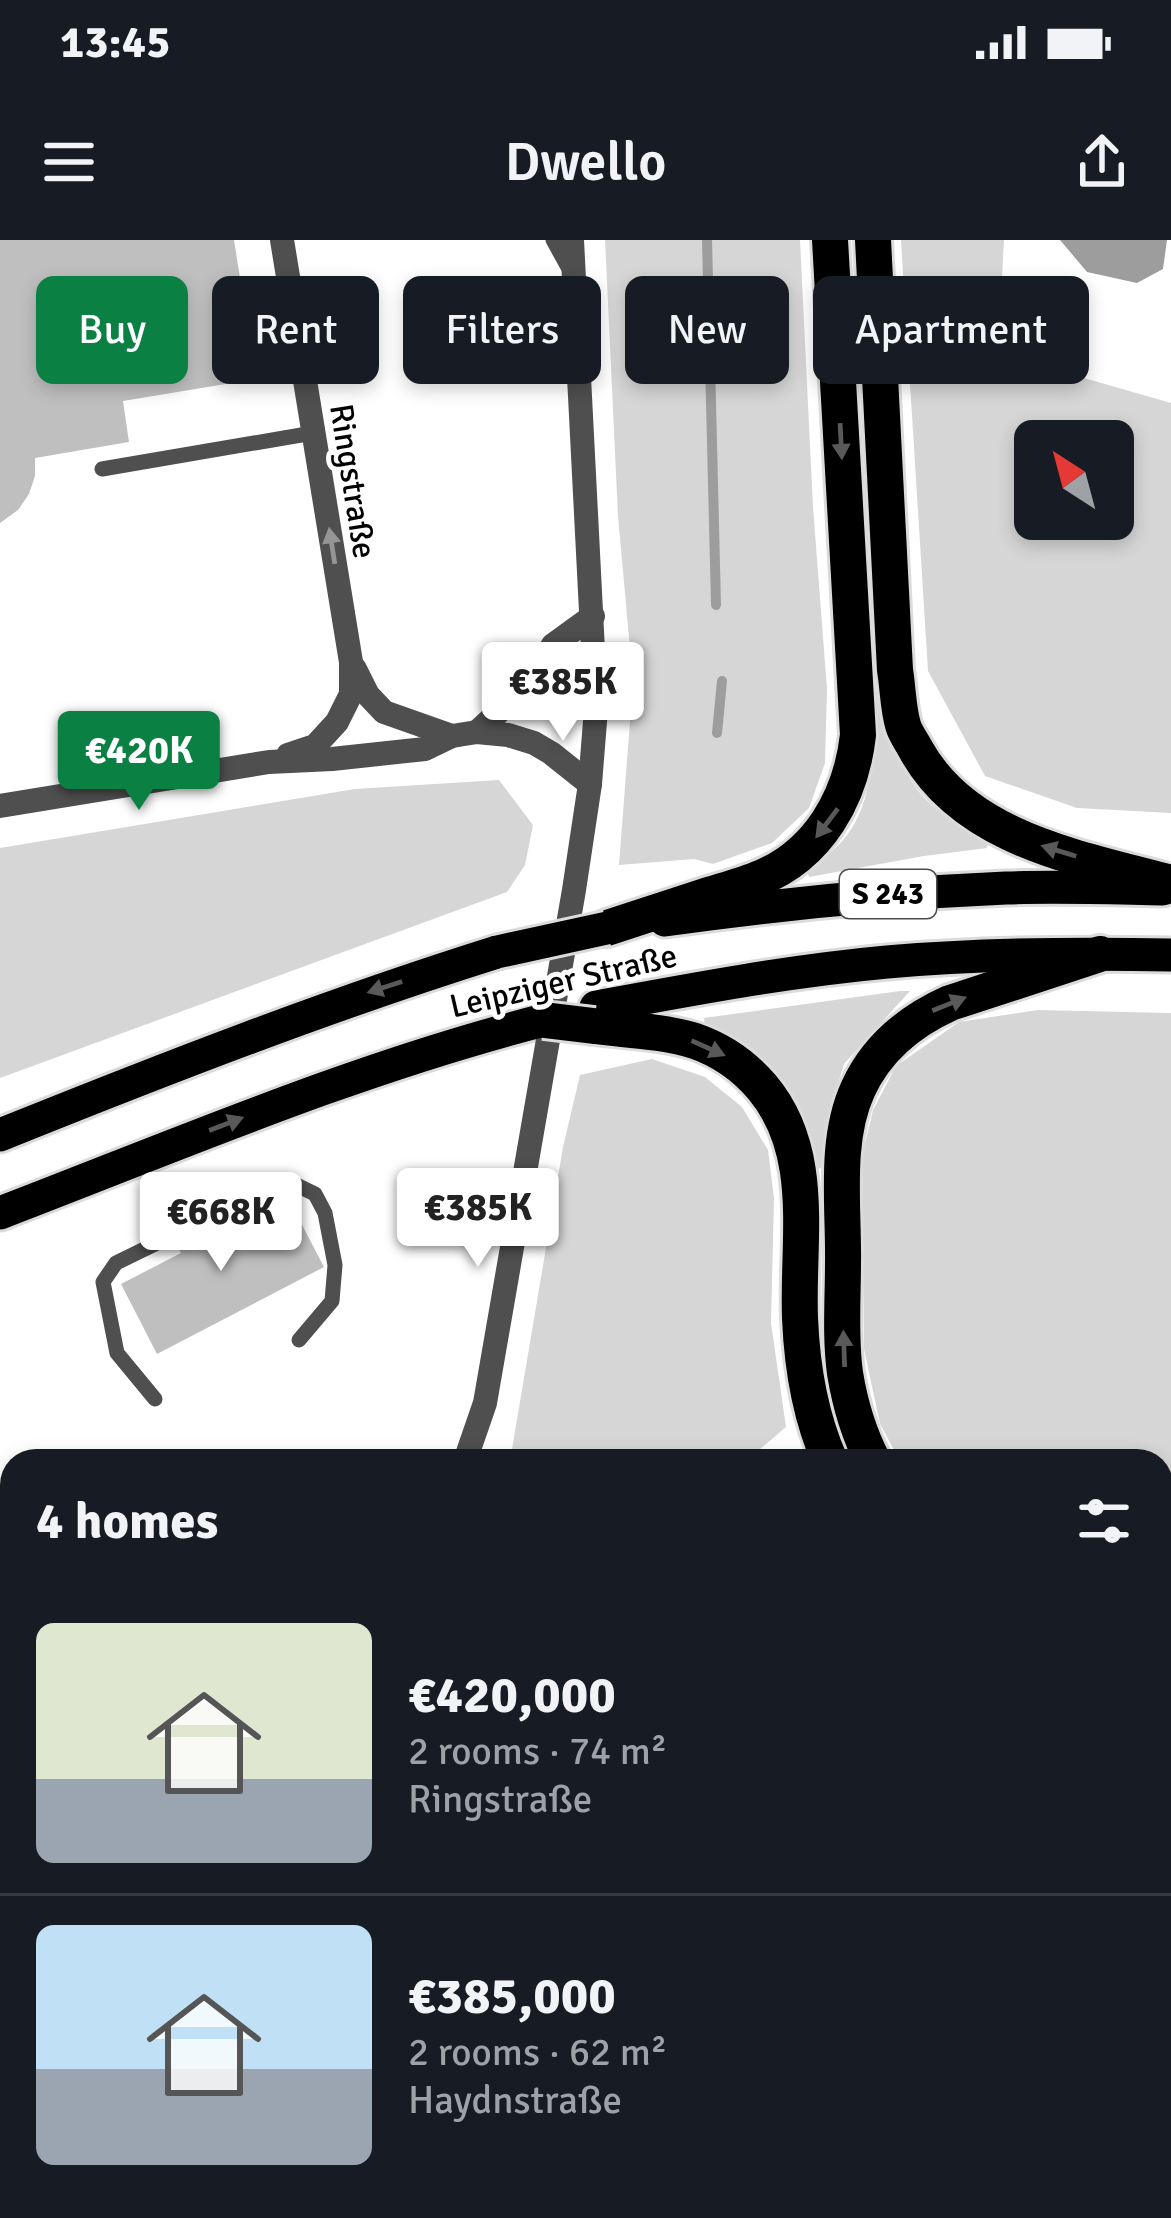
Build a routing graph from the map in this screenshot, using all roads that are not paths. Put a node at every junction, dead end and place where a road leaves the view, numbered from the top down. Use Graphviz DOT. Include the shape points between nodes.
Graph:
graph roads {
  1 [pos="281,240"];
  2 [pos="553,240"];
  3 [pos="572,240"];
  4 [pos="830,240"];
  5 [pos="872,240"];
  6 [pos="574,276"];
  7 [pos="580,384"];
  8 [pos="313,433"];
  9 [pos="102,469"];
  10 [pos="593,616"];
  11 [pos="351,662"];
  12 [pos="464,734"];
  13 [pos="269,762"];
  14 [pos="590,784"];
  15 [pos="0,806"];
  16 [pos="1171,886"];
  17 [pos="607,928"];
  18 [pos="1100,954"];
  19 [pos="1171,955"];
  20 [pos="595,1017"];
  21 [pos="544,1020"];
  22 [pos="0,1135"];
  23 [pos="0,1214"];
  24 [pos="299,1340"];
  25 [pos="155,1399"];
  26 [pos="469,1449"];
  27 [pos="826,1449"];
  28 [pos="868,1449"];
  1 -- 8 [label="street, Ringstraße"];
  2 -- 6 [label="lane"];
  3 -- 6 [label="street"];
  4 -- 17 [label="highway, one-way" via="858,735 849,783 826,827 785,865"];
  16 -- 5 [label="highway, one-way" via="1045,848 962,805 926,768 903,726"];
  7 -- 10 [label="street"];
  8 -- 9 [label="lane"];
  11 -- 8 [label="street, Ringstraße, one-way"];
  10 -- 12 [label="street, Ringstraße" via="553,645 530,683"];
  10 -- 14 [label="street"];
  11 -- 12 [label="street, Ringstraße" via="383,712"];
  11 -- 13 [label="street, Ringstraße" via="351,694 338,722 315,746"];
  12 -- 13 [label="street, Ringstraße" via="425,748"];
  12 -- 14 [label="street, Ringstraße" via="534,743"];
  13 -- 15 [label="street, Ringstraße"];
  14 -- 26 [label="street" via="484,1403"];
  16 -- 17 [label="highway, Leipziger Straße / S 243" via="885,894"];
  17 -- 22 [label="highway, Leipziger Straße / S 243, one-way, bridge" via="378,989"];
  18 -- 19 [label="highway, Leipziger Straße"];
  18 -- 20 [label="highway, Leipziger Straße / S 243" via="781,974"];
  28 -- 18 [label="highway, one-way" via="844,1371 844,1141 857,1090 886,1046 926,1014"];
  20 -- 21 [label="highway, bridge"];
  20 -- 27 [label="highway, one-way" via="720,1052 755,1079 785,1122 800,1171 805,1376"];
  23 -- 21 [label="highway, Leipziger Straße, one-way" via="308,1093"];
  24 -- 25 [label="lane" via="332,1300 335,1265 315,1194 286,1180 116,1263 103,1282 117,1354"];
}
